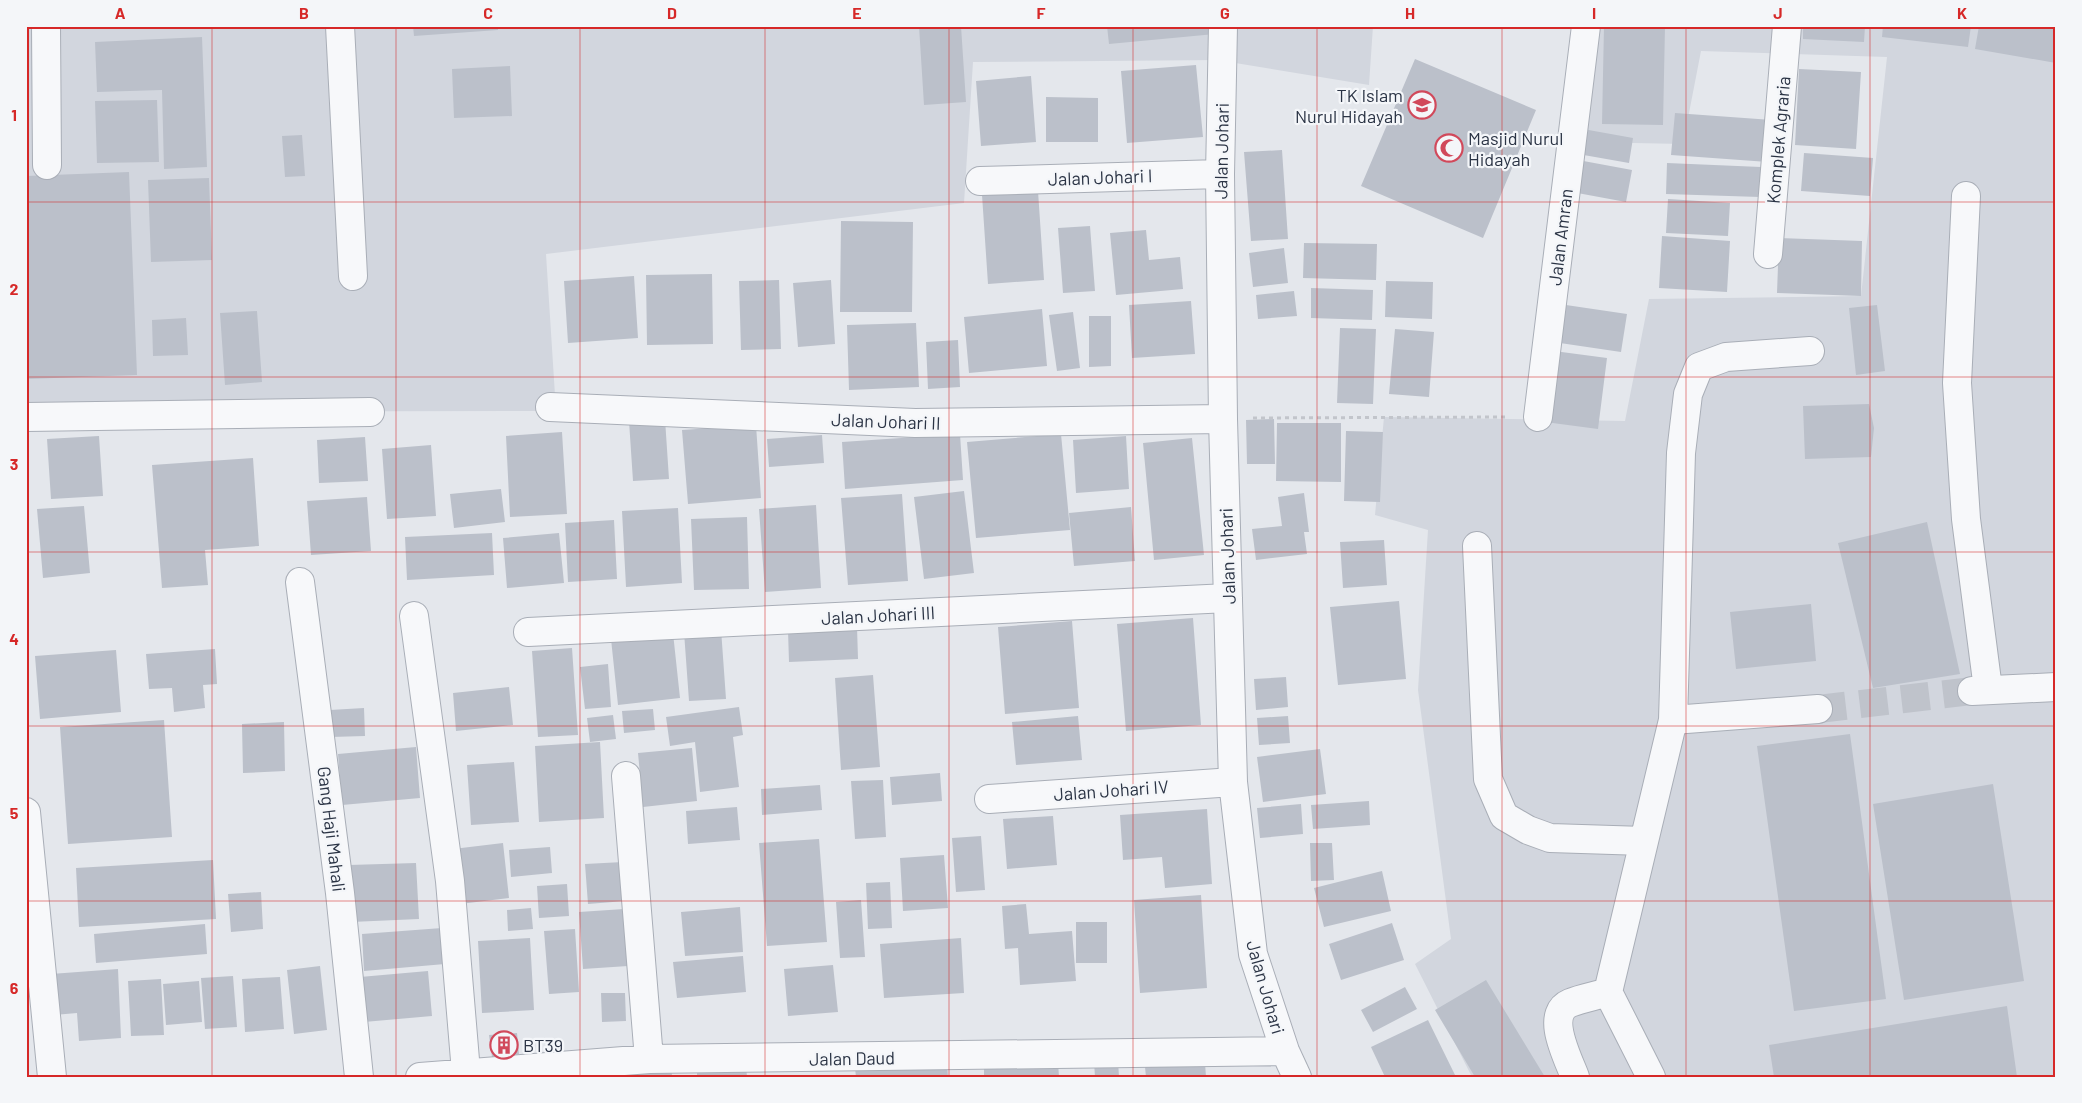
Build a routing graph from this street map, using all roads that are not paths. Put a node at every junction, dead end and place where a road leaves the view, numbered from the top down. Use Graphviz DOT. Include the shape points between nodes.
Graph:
graph roads {
  1 [pos="46,26"];
  2 [pos="340,26"];
  3 [pos="1223,26"];
  4 [pos="1586,26"];
  5 [pos="1787,26"];
  6 [pos="47,165"];
  7 [pos="1220,174"];
  8 [pos="980,181"];
  9 [pos="1966,196"];
  10 [pos="1768,254"];
  11 [pos="353,276"];
  12 [pos="1810,351"];
  13 [pos="550,407"];
  14 [pos="370,412"];
  15 [pos="26,417"];
  16 [pos="1538,417"];
  17 [pos="1223,419"];
  18 [pos="1476,546"];
  19 [pos="300,582"];
  20 [pos="1228,598"];
  21 [pos="414,616"];
  22 [pos="528,632"];
  23 [pos="2056,687"];
  24 [pos="1818,709"];
  25 [pos="1673,720"];
  26 [pos="626,776"];
  27 [pos="1232,782"];
  28 [pos="989,799"];
  29 [pos="26,812"];
  30 [pos="1644,841"];
  31 [pos="1608,992"];
  32 [pos="1286,1051"];
  33 [pos="649,1059"];
  34 [pos="687,1068"];
  35 [pos="466,1072"];
  36 [pos="52,1077"];
  37 [pos="359,1077"];
  38 [pos="420,1077"];
  39 [pos="1297,1077"];
  40 [pos="1575,1077"];
  41 [pos="1651,1077"];
  1 -- 6 [label="street"];
  2 -- 11 [label="street"];
  3 -- 7 [label="street, Jalan Johari"];
  4 -- 16 [label="street, Jalan Amran"];
  5 -- 10 [label="street, Komplek Agraria"];
  7 -- 8 [label="street, Jalan Johari I"];
  7 -- 17 [label="street, Jalan Johari"];
  9 -- 23 [label="street" via="1957,384 1980,690"];
  12 -- 25 [label="street" via="1726,357 1699,367 1688,394 1681,453"];
  13 -- 17 [label="street, Jalan Johari II" via="915,423"];
  14 -- 15 [label="street"];
  17 -- 20 [label="street, Jalan Johari"];
  18 -- 30 [label="street" via="1488,779 1504,816 1550,838"];
  19 -- 37 [label="street, Gang Haji Mahali" via="340,893"];
  20 -- 22 [label="street, Jalan Johari III"];
  20 -- 27 [label="street, Jalan Johari"];
  21 -- 35 [label="street" via="450,880"];
  24 -- 25 [label="street"];
  25 -- 30 [label="street"];
  26 -- 33 [label="street"];
  27 -- 28 [label="street, Jalan Johari IV"];
  27 -- 32 [label="street, Jalan Johari" via="1253,954"];
  29 -- 36 [label="street"];
  30 -- 31 [label="street"];
  31 -- 40 [label="street" via="1570,1003 1563,1007 1558,1018 1557,1027"];
  31 -- 41 [label="street"];
  32 -- 34 [label="street, Jalan Daud"];
  32 -- 39 [label="street, Jalan Johari"];
  33 -- 34 [label="street, Jalan Daud"];
  33 -- 35 [label="street, Jalan Daud"];
  35 -- 38 [label="street, Jalan Daud"];
}
